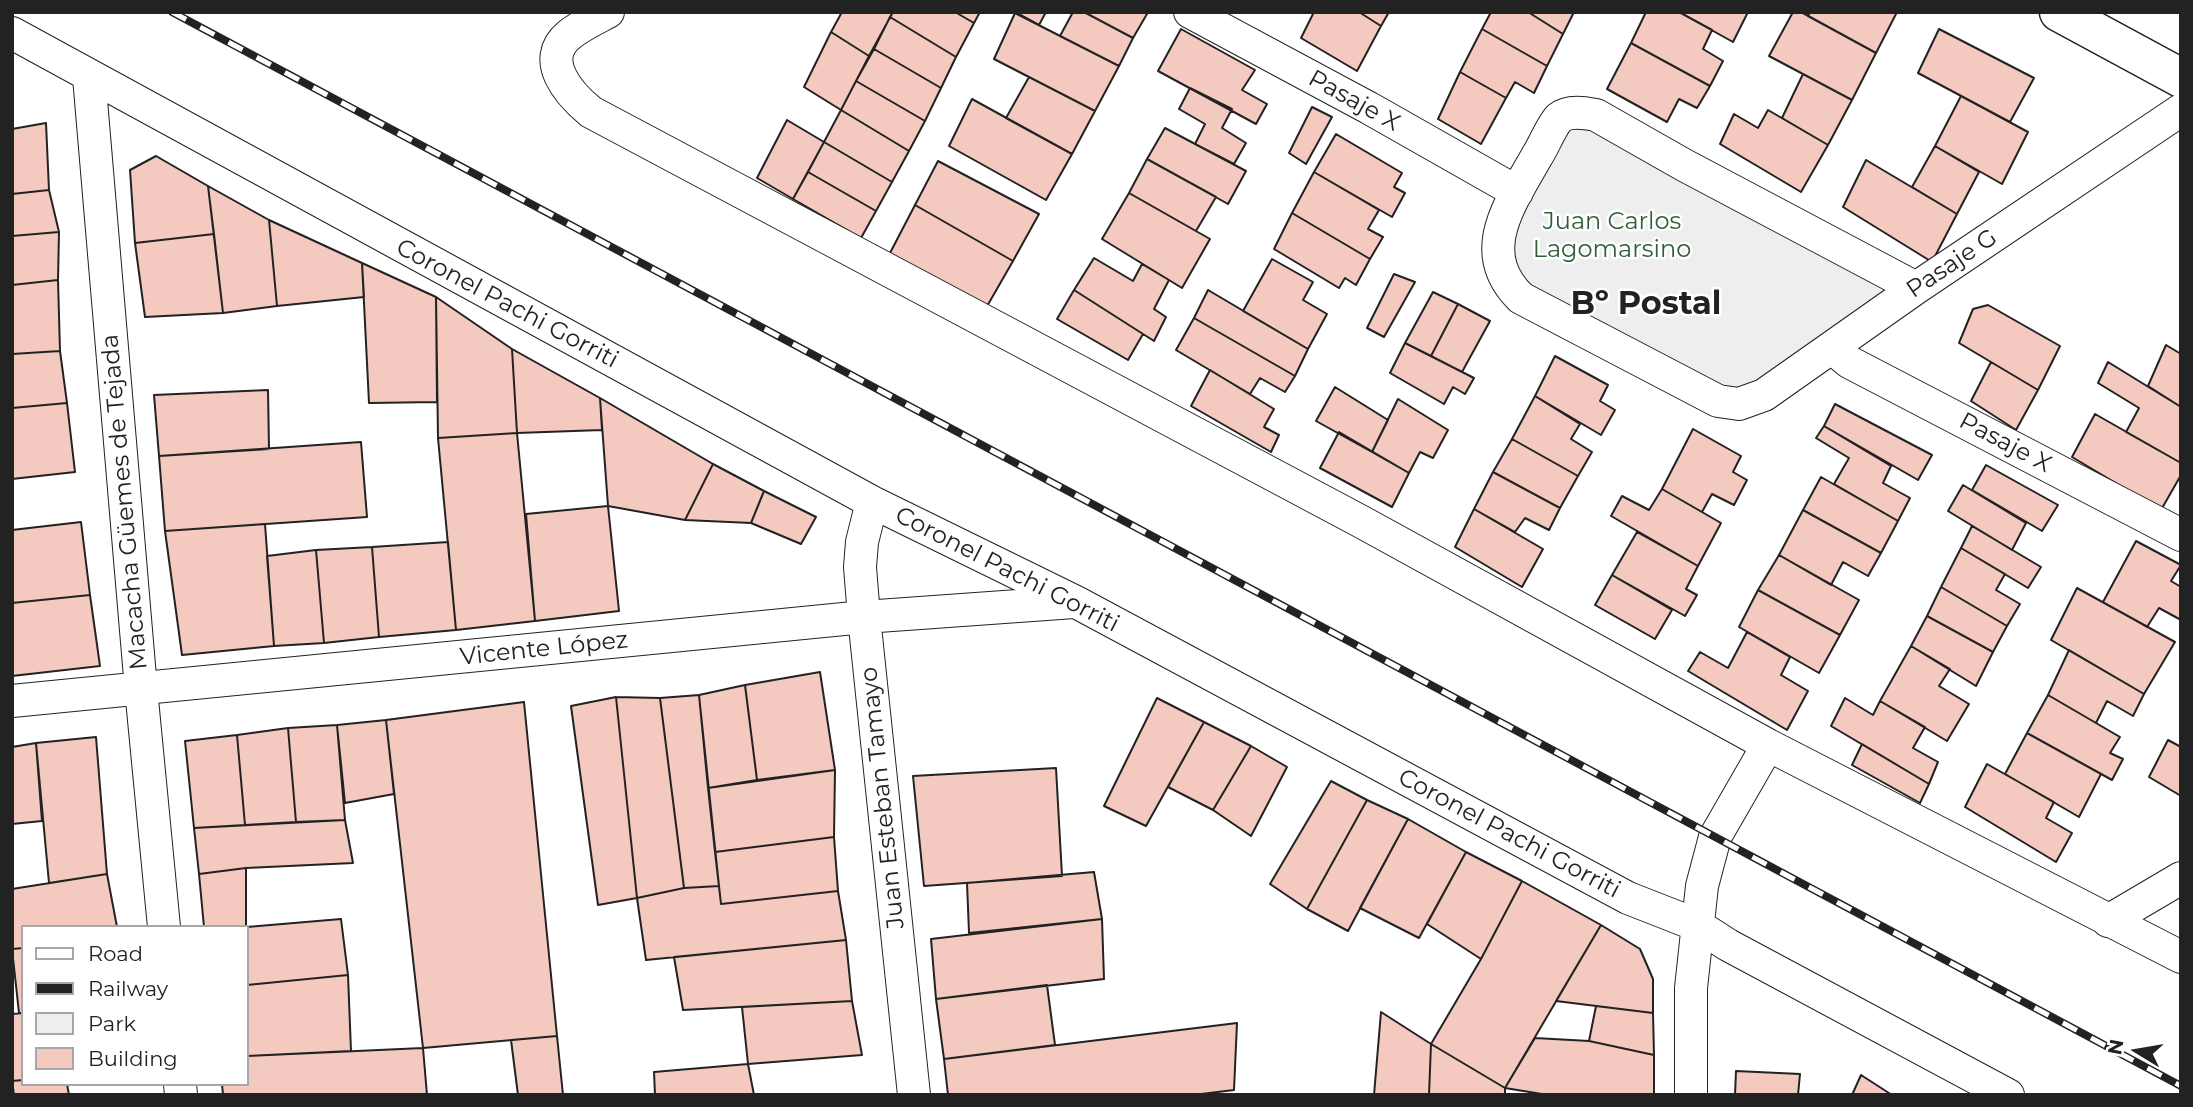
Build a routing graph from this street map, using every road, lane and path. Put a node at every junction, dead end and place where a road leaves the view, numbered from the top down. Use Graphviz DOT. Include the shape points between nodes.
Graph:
graph roads {
  1 [pos="608,12"];
  2 [pos="1190,12"];
  3 [pos="2059,12"];
  4 [pos="12,33"];
  5 [pos="89,76"];
  6 [pos="2181,78"];
  7 [pos="2181,110"];
  8 [pos="1517,192"];
  9 [pos="1916,288"];
  10 [pos="1832,348"];
  11 [pos="872,502"];
  12 [pos="2181,535"];
  13 [pos="1076,602"];
  14 [pos="864,617"];
  15 [pos="141,689"];
  16 [pos="12,701"];
  17 [pos="1769,745"];
  18 [pos="2181,877"];
  19 [pos="2108,920"];
  20 [pos="164,925"];
  21 [pos="1696,925"];
  22 [pos="2181,957"];
  23 [pos="914,1095"];
  24 [pos="1691,1095"];
  25 [pos="2008,1095"];
  1 -- 17 [label="street" via="569,35 555,61 564,85 591,112"];
  2 -- 8 [label="street, Pasaje X"];
  3 -- 6 [label="street"];
  4 -- 5 [label="street, Coronel Pachi Gorriti"];
  5 -- 11 [label="street, Coronel Pachi Gorriti"];
  5 -- 15 [label="street, Macacha Güemes de Tejada"];
  7 -- 9 [label="street, Pasaje G"];
  8 -- 9 [label="street" via="1559,118 1574,113 1596,115"];
  8 -- 10 [label="street, Pasaje G" via="1497,249 1507,285 1521,298 1717,401 1739,404 1764,395"];
  9 -- 10 [label="street, Pasaje G"];
  10 -- 12 [label="street, Pasaje X" via="1849,362"];
  11 -- 13 [label="street, Coronel Pachi Gorriti"];
  11 -- 14 [label="street, Juan Esteban Tamayo" via="860,567"];
  13 -- 14 [label="street, Vicente López"];
  13 -- 21 [label="street, Coronel Pachi Gorriti" via="1628,898"];
  14 -- 15 [label="street, Vicente López"];
  14 -- 23 [label="street, Juan Esteban Tamayo"];
  15 -- 16 [label="street, Vicente López"];
  15 -- 20 [label="street, Macacha Güemes de Tejada"];
  17 -- 19 [label="street"];
  17 -- 21 [label="street" via="1715,837"];
  18 -- 19 [label="street"];
  19 -- 22 [label="street"];
  21 -- 24 [label="street"];
  21 -- 25 [label="street, Coronel Pachi Gorriti"];
}
